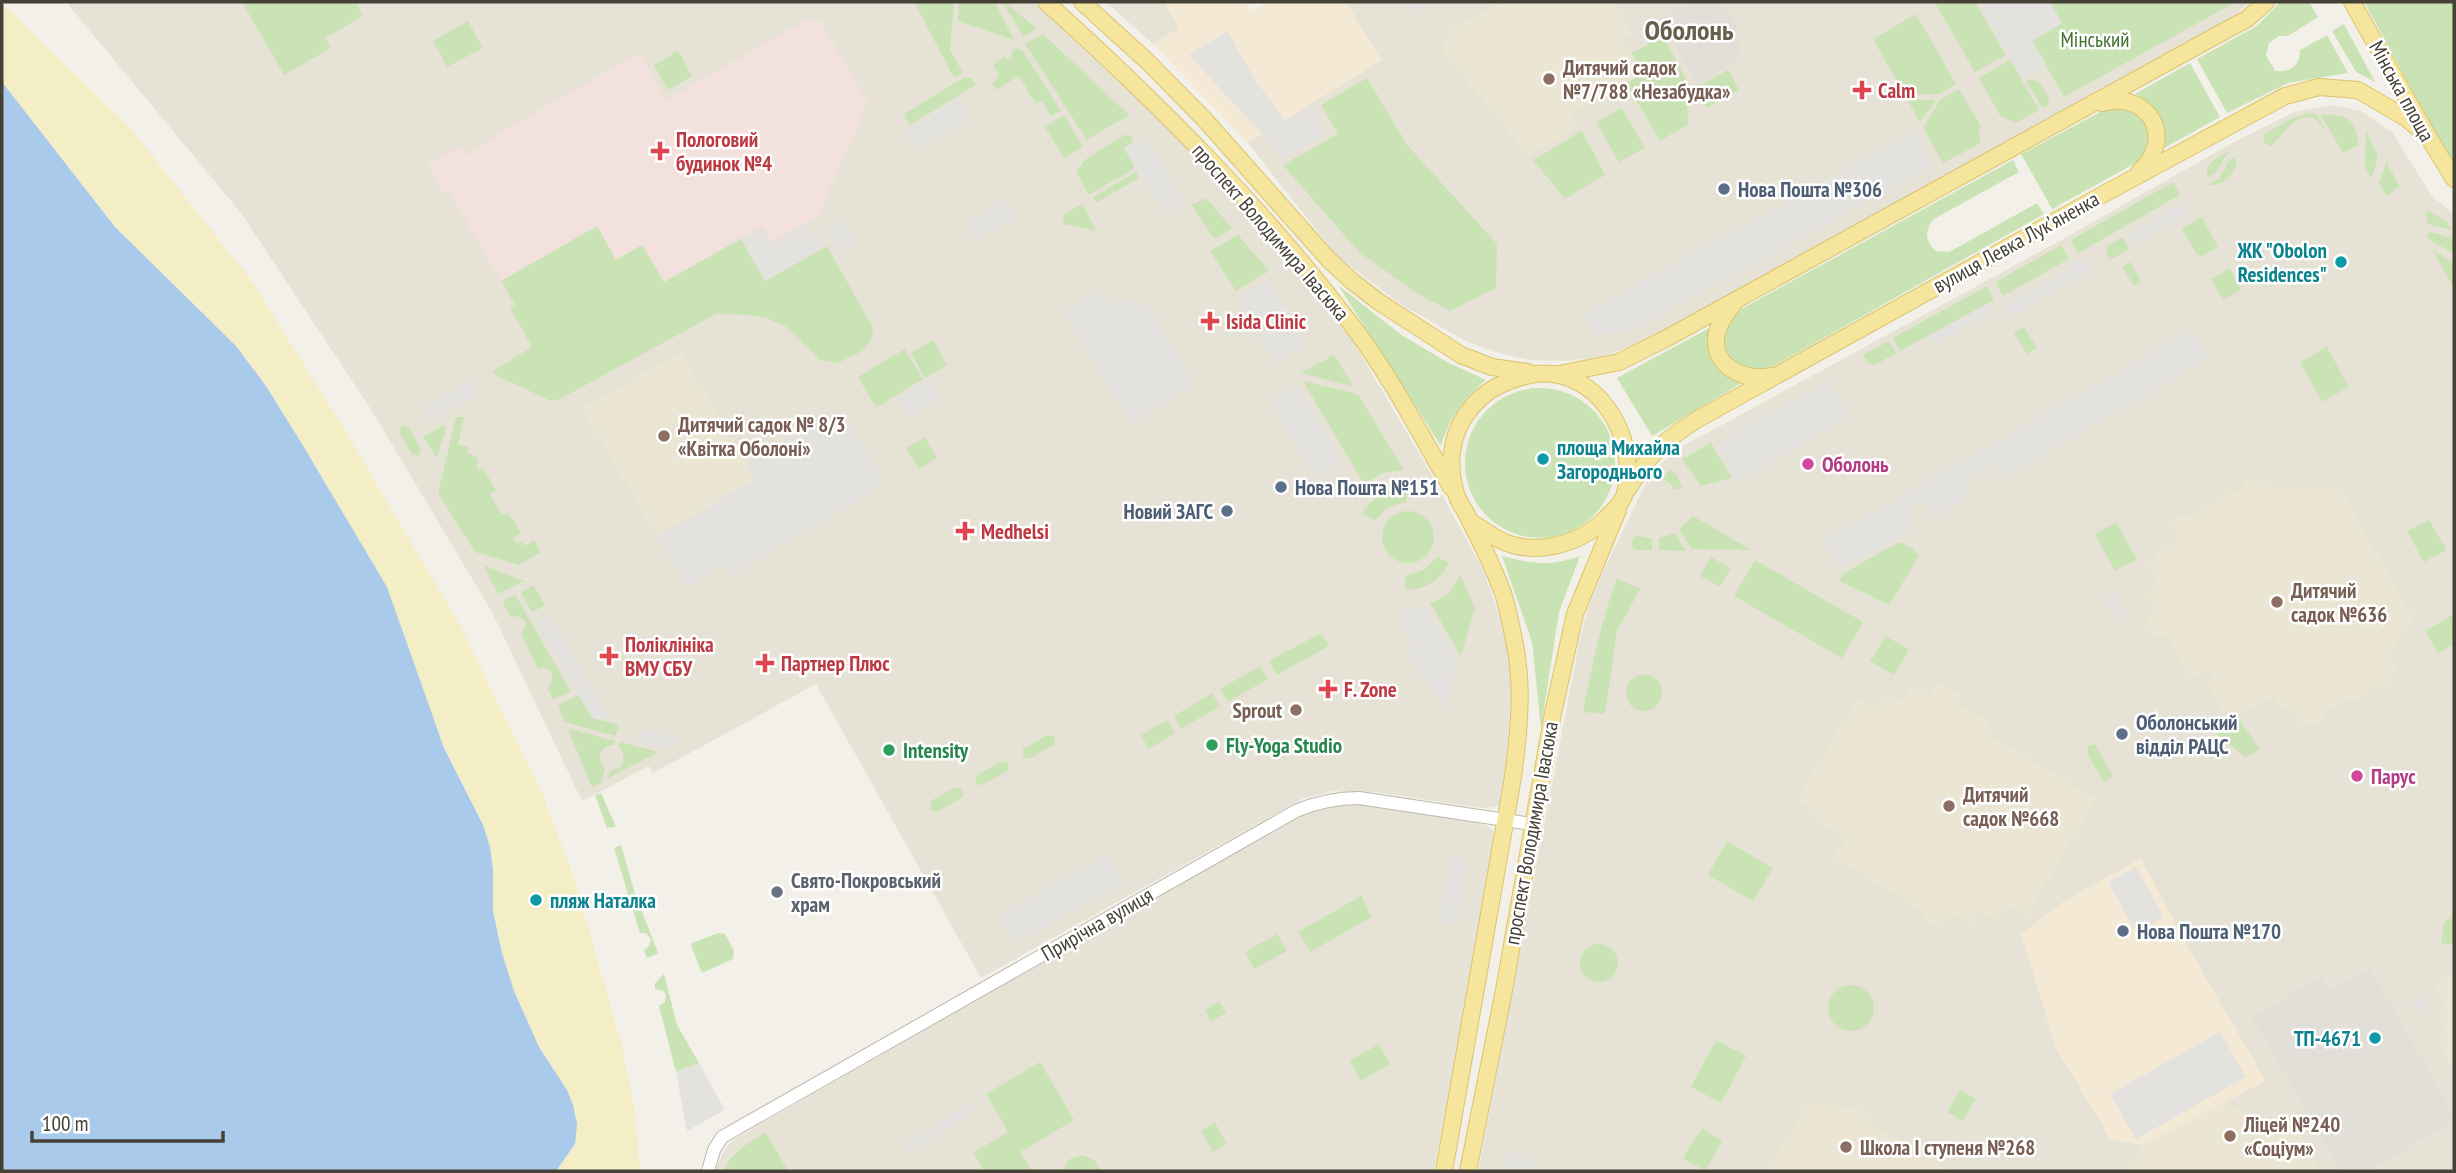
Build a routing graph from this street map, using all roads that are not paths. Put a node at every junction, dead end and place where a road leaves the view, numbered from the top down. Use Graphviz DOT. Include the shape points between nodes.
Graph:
graph roads {
  1 [pos="1046,2"];
  2 [pos="1082,2"];
  3 [pos="2266,2"];
  4 [pos="2352,2"];
  5 [pos="2084,108"];
  6 [pos="2429,138"];
  7 [pos="2132,178"];
  8 [pos="2454,179"];
  9 [pos="1737,299"];
  10 [pos="1537,374"];
  11 [pos="1778,374"];
  12 [pos="1554,375"];
  13 [pos="1456,495"];
  14 [pos="1623,497"];
  15 [pos="1471,522"];
  16 [pos="1506,821"];
  17 [pos="1531,824"];
  18 [pos="708,1171"];
  19 [pos="1444,1171"];
  20 [pos="1468,1171"];
  1 -- 13 [label="main road, проспект Володимира Івасюка" via="1156,103 1314,278 1353,326"];
  2 -- 10 [label="main road, проспект Володимира Івасюка" via="1205,120 1353,282 1461,355 1492,367"];
  3 -- 5 [label="main road" via="2238,24"];
  4 -- 6 [label="main road, Мінська площа"];
  5 -- 7 [label="main road" via="2125,100 2149,114 2157,143 2145,167"];
  5 -- 9 [label="main road"];
  6 -- 7 [label="main road, вулиця Левка Лукʼяненка" via="2406,118 2358,90 2319,87 2285,96"];
  6 -- 8 [label="main road, Мінська площа"];
  7 -- 11 [label="main road, вулиця Левка Лукʼяненка"];
  9 -- 11 [label="main road" via="1718,329 1718,352 1732,370 1749,377"];
  9 -- 12 [label="main road" via="1626,359"];
  10 -- 12 [label="main road"];
  10 -- 13 [label="main road" via="1492,389 1459,425 1451,451"];
  11 -- 14 [label="main road, вулиця Левка Лукʼяненка" via="1667,438 1647,457"];
  12 -- 14 [label="main road" via="1578,382 1612,412 1623,433 1628,462"];
  13 -- 15 [label="main road"];
  14 -- 15 [label="main road" via="1600,524 1553,547 1526,548 1500,540"];
  14 -- 17 [label="main road, проспект Володимира Івасюка" via="1575,614"];
  15 -- 16 [label="main road, проспект Володимира Івасюка" via="1503,594 1520,687 1519,732"];
  16 -- 17 [label="street, Прирічна вулиця"];
  16 -- 18 [label="street, Прирічна вулиця" via="1359,798 1305,807 722,1137"];
  16 -- 19 [label="main road, проспект Володимира Івасюка"];
  17 -- 20 [label="main road, проспект Володимира Івасюка"];
}
